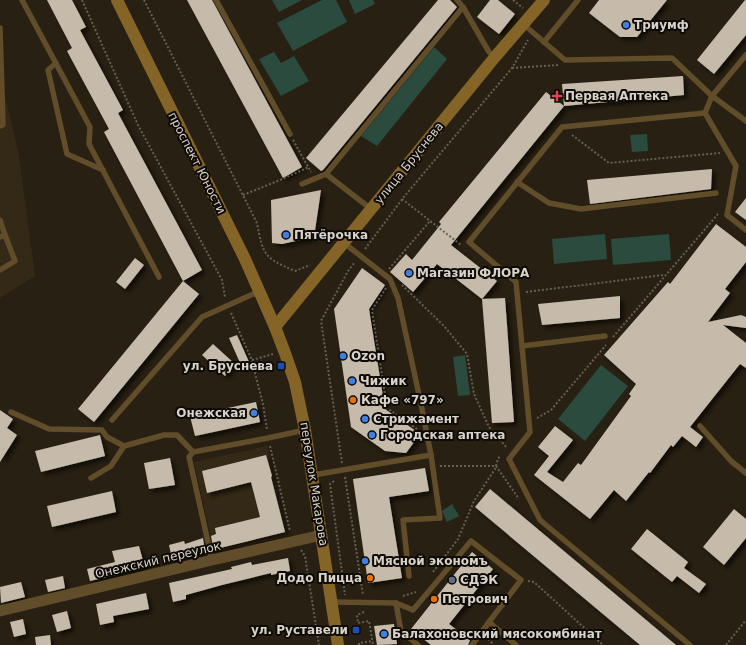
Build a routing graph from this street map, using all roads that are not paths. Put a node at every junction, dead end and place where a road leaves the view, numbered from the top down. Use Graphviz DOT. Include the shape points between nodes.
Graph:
graph roads {
  1 [pos="22,0"];
  2 [pos="117,0"];
  3 [pos="216,0"];
  4 [pos="457,0"];
  5 [pos="544,0"];
  6 [pos="578,0"];
  7 [pos="463,7"];
  8 [pos="523,24"];
  9 [pos="0,28"];
  10 [pos="544,42"];
  11 [pos="746,55"];
  12 [pos="495,57"];
  13 [pos="56,62"];
  14 [pos="712,96"];
  15 [pos="705,113"];
  16 [pos="746,121"];
  17 [pos="0,126"];
  18 [pos="290,134"];
  19 [pos="103,170"];
  20 [pos="326,174"];
  21 [pos="517,182"];
  22 [pos="302,184"];
  23 [pos="716,192"];
  24 [pos="371,209"];
  25 [pos="0,220"];
  26 [pos="746,230"];
  27 [pos="3,236"];
  28 [pos="344,243"];
  29 [pos="0,270"];
  30 [pos="159,277"];
  31 [pos="260,291"];
  32 [pos="275,327"];
  33 [pos="605,336"];
  34 [pos="522,346"];
  35 [pos="11,412"];
  36 [pos="112,420"];
  37 [pos="700,426"];
  38 [pos="305,430"];
  39 [pos="124,446"];
  40 [pos="193,452"];
  41 [pos="431,455"];
  42 [pos="746,473"];
  43 [pos="313,475"];
  44 [pos="91,478"];
  45 [pos="322,535"];
  46 [pos="212,560"];
  47 [pos="410,576"];
  48 [pos="332,602"];
  49 [pos="396,603"];
  50 [pos="0,611"];
  51 [pos="489,622"];
  52 [pos="338,645"];
  53 [pos="418,645"];
  54 [pos="472,645"];
  55 [pos="516,645"];
  56 [pos="690,645"];
  1 -- 13 [label="lane"];
  2 -- 31 [label="main road, проспект Юности"];
  3 -- 18 [label="lane"];
  4 -- 7 [label="lane"];
  5 -- 8 [label="main road, улица Бруснева"];
  6 -- 10 [label="lane"];
  7 -- 12 [label="lane" via="489,52"];
  7 -- 20 [label="lane"];
  8 -- 10 [label="lane"];
  8 -- 12 [label="main road, улица Бруснева"];
  9 -- 17 [label="lane" via="3,125"];
  10 -- 14 [label="lane" via="565,60 672,58"];
  11 -- 14 [label="lane"];
  12 -- 24 [label="main road, улица Бруснева"];
  13 -- 19 [label="lane" via="90,127 89,144"];
  13 -- 19 [label="lane" via="48,70 68,154"];
  14 -- 15 [label="lane"];
  14 -- 16 [label="lane"];
  15 -- 21 [label="lane" via="562,127"];
  15 -- 26 [label="lane" via="736,166 728,215"];
  19 -- 30 [label="lane"];
  20 -- 22 [label="lane"];
  20 -- 24 [label="lane"];
  21 -- 23 [label="lane" via="549,203 581,209"];
  21 -- 34 [label="lane" via="469,242 516,282"];
  24 -- 28 [label="main road, улица Бруснева"];
  25 -- 27 [label="lane"];
  27 -- 29 [label="lane" via="15,261"];
  28 -- 32 [label="main road, улица Бруснева"];
  28 -- 41 [label="lane" via="390,279 398,298"];
  31 -- 32 [label="main road, проспект Юности"];
  31 -- 36 [label="lane" via="202,317"];
  32 -- 38 [label="main road, переулок Макарова" via="295,382"];
  33 -- 34 [label="lane"];
  34 -- 56 [label="lane" via="530,432 509,459 540,520"];
  35 -- 39 [label="lane" via="48,429 102,430"];
  37 -- 42 [label="lane" via="731,461"];
  38 -- 40 [label="lane"];
  38 -- 43 [label="main road, переулок Макарова"];
  39 -- 40 [label="lane" via="164,435 177,436"];
  39 -- 44 [label="lane" via="111,466"];
  40 -- 46 [label="lane" via="189,457"];
  41 -- 43 [label="lane"];
  41 -- 47 [label="lane" via="440,518 403,520"];
  43 -- 45 [label="main road, переулок Макарова"];
  45 -- 46 [label="street, Онежский переулок"];
  45 -- 48 [label="main road, переулок Макарова"];
  46 -- 50 [label="street, Онежский переулок"];
  48 -- 49 [label="lane"];
  48 -- 52 [label="main road, переулок Макарова"];
  49 -- 51 [label="lane" via="413,610 470,541 521,580"];
  49 -- 53 [label="lane" via="401,631"];
  51 -- 54 [label="lane"];
  51 -- 55 [label="lane"];
}
